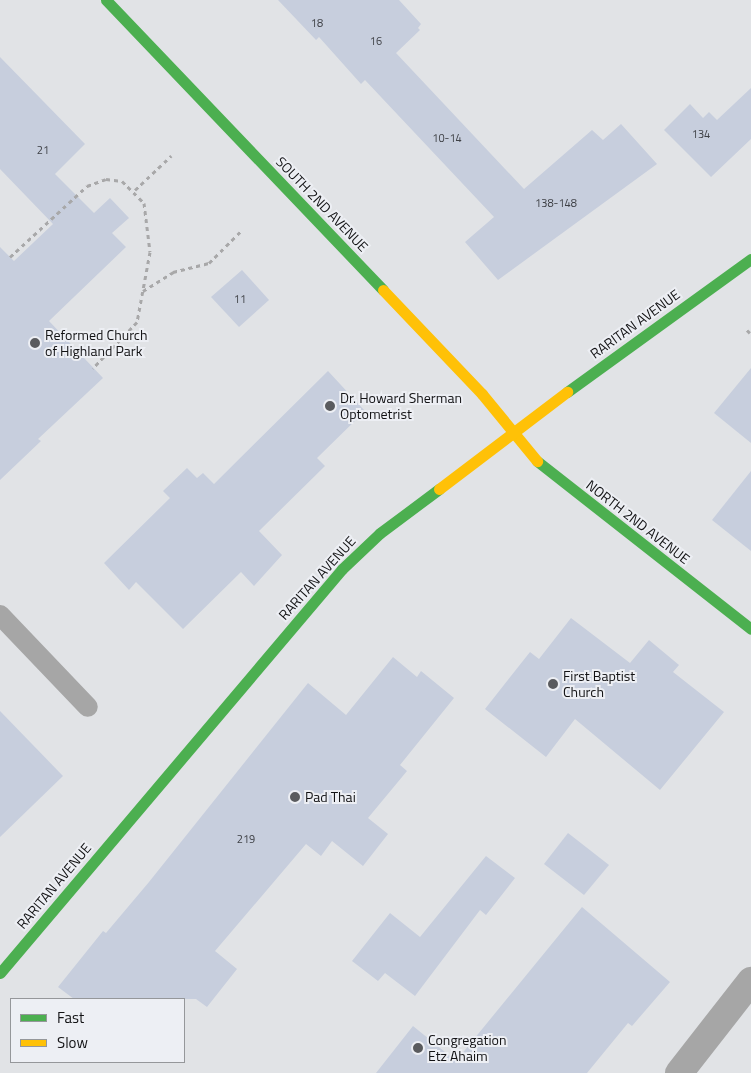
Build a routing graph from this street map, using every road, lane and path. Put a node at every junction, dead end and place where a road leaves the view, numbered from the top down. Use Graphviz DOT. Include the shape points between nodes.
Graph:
graph roads {
  1 [pos="106,0"];
  2 [pos="171,156"];
  3 [pos="135,190"];
  4 [pos="242,230"];
  5 [pos="10,257"];
  6 [pos="751,259"];
  7 [pos="143,291"];
  8 [pos="93,368"];
  9 [pos="514,431"];
  10 [pos="0,615"];
  11 [pos="751,629"];
  12 [pos="88,707"];
  13 [pos="0,973"];
  14 [pos="751,982"];
  15 [pos="679,1073"];
  1 -- 9 [label="main road, SOUTH 2ND AVENUE"];
  2 -- 3 [label="path"];
  3 -- 5 [label="path" via="122,181 106,179 87,186"];
  3 -- 7 [label="path" via="144,203 148,222 150,252"];
  4 -- 7 [label="path" via="209,263 173,272"];
  6 -- 9 [label="main road, RARITAN AVENUE"];
  7 -- 8 [label="path" via="137,322"];
  9 -- 11 [label="main road, NORTH 2ND AVENUE" via="540,465"];
  9 -- 13 [label="main road, RARITAN AVENUE" via="380,533 342,569"];
  10 -- 12 [label="lane"];
  14 -- 15 [label="street"];
}
